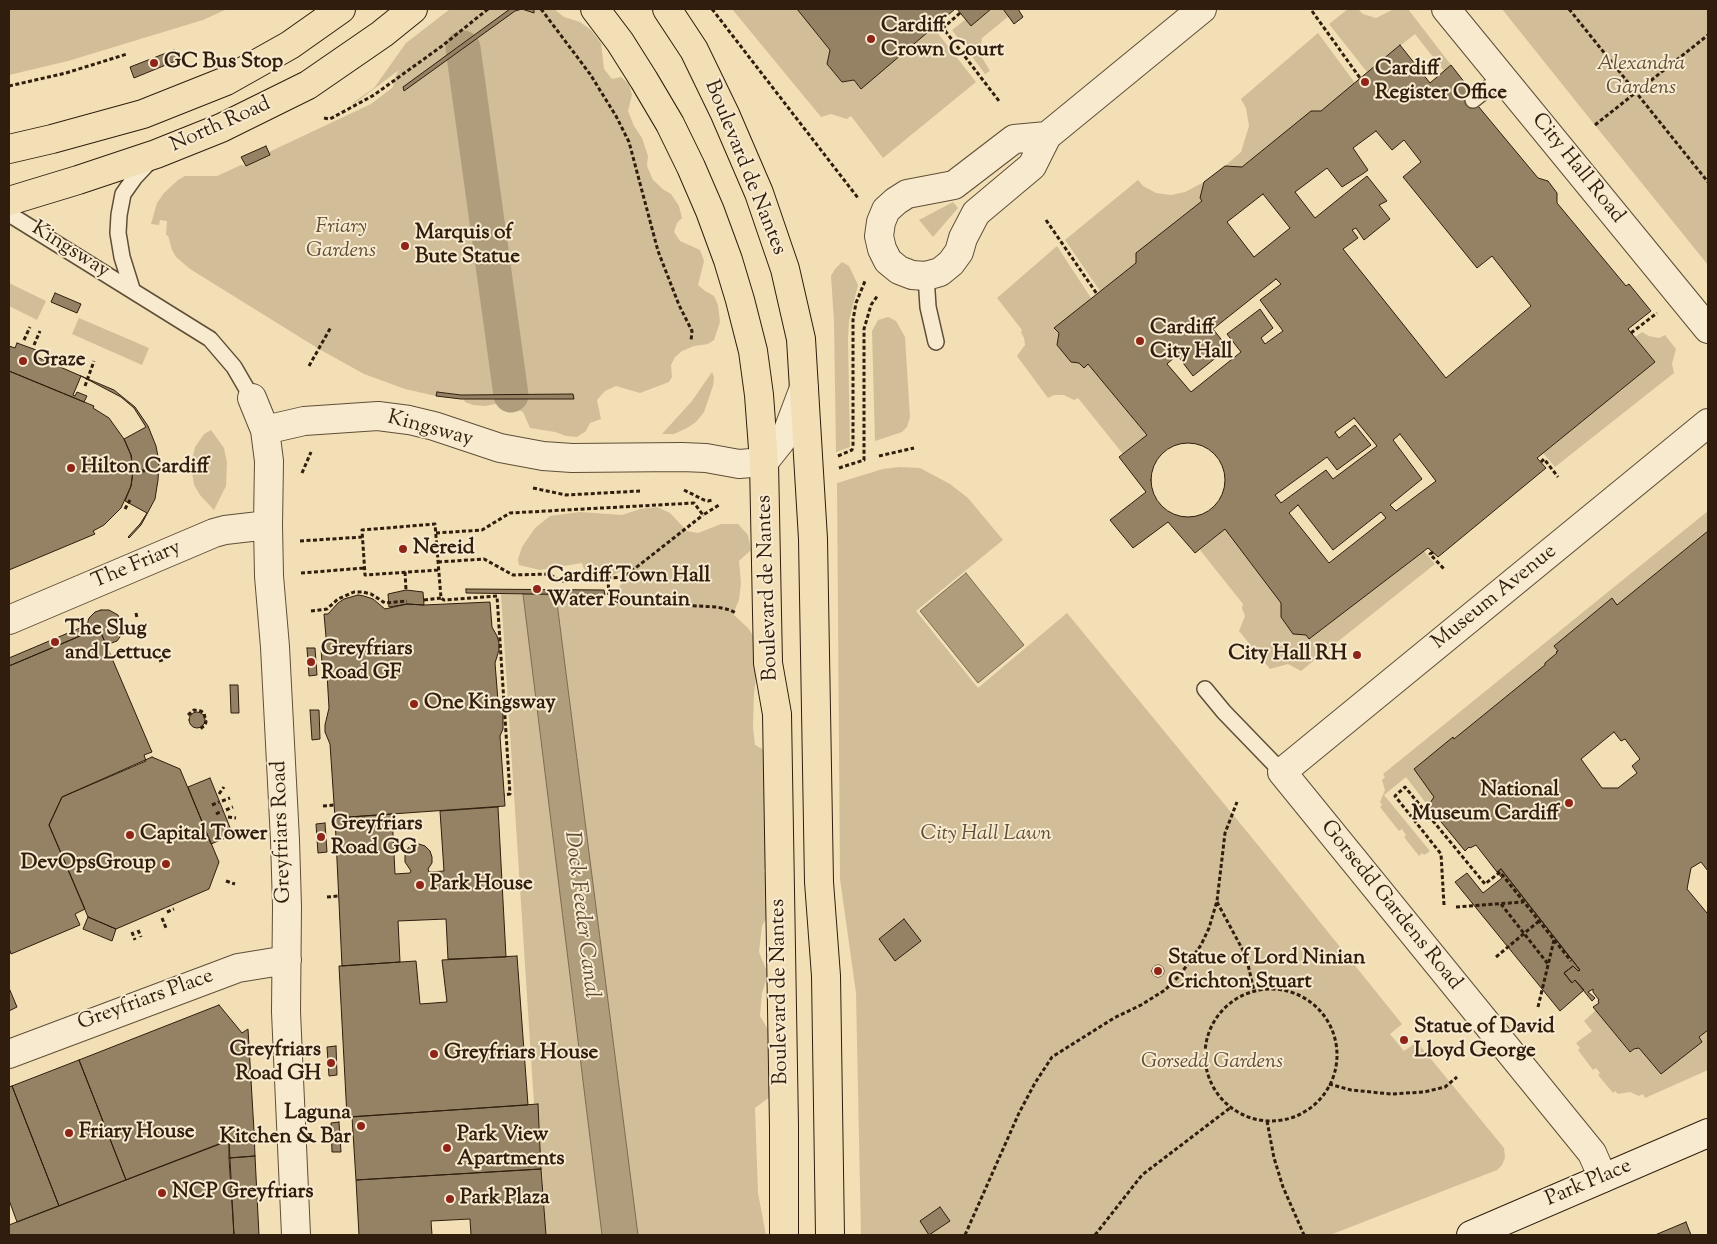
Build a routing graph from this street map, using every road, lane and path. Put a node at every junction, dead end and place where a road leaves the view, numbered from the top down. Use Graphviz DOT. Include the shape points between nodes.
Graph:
graph roads {
  1 [pos="341,9"];
  2 [pos="413,9"];
  3 [pos="488,9"];
  4 [pos="541,9"];
  5 [pos="595,9"];
  6 [pos="668,9"];
  7 [pos="712,9"];
  8 [pos="1202,9"];
  9 [pos="1446,9"];
  10 [pos="1569,9"];
  11 [pos="1312,11"];
  12 [pos="960,13"];
  13 [pos="1708,35"];
  14 [pos="127,54"];
  15 [pos="1502,77"];
  16 [pos="1360,78"];
  17 [pos="9,86"];
  18 [pos="1636,93"];
  19 [pos="1474,100"];
  20 [pos="999,101"];
  21 [pos="324,118"];
  22 [pos="1595,125"];
  23 [pos="1046,136"];
  24 [pos="9,148"];
  25 [pos="156,154"];
  26 [pos="1708,182"];
  27 [pos="859,199"];
  28 [pos="9,201"];
  29 [pos="9,214"];
  30 [pos="1046,220"];
  31 [pos="926,276"];
  32 [pos="865,281"];
  33 [pos="132,289"];
  34 [pos="1097,294"];
  35 [pos="878,295"];
  36 [pos="1658,312"];
  37 [pos="30,327"];
  38 [pos="331,327"];
  39 [pos="1708,329"];
  40 [pos="40,331"];
  41 [pos="1631,332"];
  42 [pos="24,340"];
  43 [pos="691,341"];
  44 [pos="936,342"];
  45 [pos="34,344"];
  46 [pos="94,361"];
  47 [pos="309,366"];
  48 [pos="85,386"];
  49 [pos="804,388"];
  50 [pos="252,398"];
  51 [pos="1708,423"];
  52 [pos="266,430"];
  53 [pos="914,448"];
  54 [pos="312,450"];
  55 [pos="837,456"];
  56 [pos="879,456"];
  57 [pos="764,462"];
  58 [pos="1541,462"];
  59 [pos="837,468"];
  60 [pos="153,470"];
  61 [pos="141,471"];
  62 [pos="302,474"];
  63 [pos="1558,477"];
  64 [pos="526,486"];
  65 [pos="682,489"];
  66 [pos="647,491"];
  67 [pos="130,500"];
  68 [pos="713,500"];
  69 [pos="719,505"];
  70 [pos="125,509"];
  71 [pos="703,515"];
  72 [pos="268,524"];
  73 [pos="436,533"];
  74 [pos="362,537"];
  75 [pos="300,541"];
  76 [pos="1433,552"];
  77 [pos="438,562"];
  78 [pos="364,568"];
  79 [pos="1444,569"];
  80 [pos="438,570"];
  81 [pos="405,572"];
  82 [pos="300,573"];
  83 [pos="608,578"];
  84 [pos="406,590"];
  85 [pos="436,598"];
  86 [pos="441,598"];
  87 [pos="424,600"];
  88 [pos="407,601"];
  89 [pos="436,605"];
  90 [pos="311,611"];
  91 [pos="136,612"];
  92 [pos="737,614"];
  93 [pos="137,618"];
  94 [pos="9,620"];
  95 [pos="165,659"];
  96 [pos="158,662"];
  97 [pos="1205,689"];
  98 [pos="188,716"];
  99 [pos="200,729"];
  100 [pos="1282,772"];
  101 [pos="224,787"];
  102 [pos="219,794"];
  103 [pos="504,795"];
  104 [pos="230,798"];
  105 [pos="1237,802"];
  106 [pos="212,805"];
  107 [pos="334,805"];
  108 [pos="323,806"];
  109 [pos="233,807"];
  110 [pos="216,814"];
  111 [pos="228,817"];
  112 [pos="236,818"];
  113 [pos="226,880"];
  114 [pos="235,884"];
  115 [pos="338,896"];
  116 [pos="327,897"];
  117 [pos="1217,901"];
  118 [pos="1524,902"];
  119 [pos="1501,904"];
  120 [pos="1444,905"];
  121 [pos="1456,907"];
  122 [pos="174,909"];
  123 [pos="167,912"];
  124 [pos="162,918"];
  125 [pos="1539,920"];
  126 [pos="166,928"];
  127 [pos="138,930"];
  128 [pos="132,932"];
  129 [pos="1524,933"];
  130 [pos="141,937"];
  131 [pos="1554,939"];
  132 [pos="135,940"];
  133 [pos="1496,957"];
  134 [pos="287,960"];
  135 [pos="1571,961"];
  136 [pos="1548,964"];
  137 [pos="1254,991"];
  138 [pos="1538,1007"];
  139 [pos="9,1054"];
  140 [pos="1456,1077"];
  141 [pos="1329,1084"];
  142 [pos="1230,1108"];
  143 [pos="1267,1121"];
  144 [pos="1708,1133"];
  145 [pos="1603,1178"];
  146 [pos="296,1235"];
  147 [pos="784,1235"];
  148 [pos="830,1235"];
  149 [pos="965,1235"];
  150 [pos="1095,1235"];
  151 [pos="1304,1235"];
  152 [pos="1471,1235"];
  1 -- 24 [label="main road, North Road" via="290,46 226,81 143,114"];
  2 -- 25 [label="main road, North Road" via="308,85 221,128"];
  3 -- 21 [label="path" via="374,95 330,119"];
  4 -- 43 [label="path" via="590,74 629,142 658,251 692,331"];
  5 -- 57 [label="main road, Boulevard de Nantes" via="670,124 710,210 753,351"];
  6 -- 49 [label="main road, Boulevard de Nantes" via="694,50 725,114 773,230 796,318"];
  7 -- 27 [label="path"];
  8 -- 23 [label="street"];
  9 -- 15 [label="street, City Hall Road"];
  10 -- 18 [label="path"];
  11 -- 16 [label="path"];
  12 -- 20 [label="path" via="943,28"];
  13 -- 18 [label="path"];
  14 -- 17 [label="path"];
  15 -- 19 [label="lane"];
  15 -- 39 [label="street, City Hall Road"];
  18 -- 22 [label="path"];
  18 -- 26 [label="path"];
  23 -- 31 [label="street" via="1032,166 976,213 951,264"];
  23 -- 31 [label="street" via="1014,139 954,185 907,194 886,210 879,236 888,261 899,270"];
  25 -- 28 [label="main road, North Road"];
  25 -- 33 [label="lane, Kingsway" via="123,194 119,215 122,257"];
  29 -- 33 [label="lane, Kingsway"];
  30 -- 34 [label="path"];
  31 -- 44 [label="lane" via="928,307"];
  32 -- 55 [label="path" via="853,320 853,446 852,450"];
  33 -- 50 [label="lane, Kingsway" via="210,339 234,367"];
  35 -- 59 [label="path" via="871,305 864,329 864,460"];
  36 -- 41 [label="path"];
  37 -- 42 [label="path"];
  38 -- 47 [label="path"];
  40 -- 45 [label="path"];
  46 -- 48 [label="path"];
  49 -- 57 [label="street" via="787,433"];
  49 -- 148 [label="main road, Boulevard de Nantes" via="812,539 819,882 826,976"];
  50 -- 52 [label="street, Kingsway"];
  51 -- 100 [label="street, Museum Avenue"];
  52 -- 57 [label="street, Kingsway" via="304,421 378,416 434,426 474,441 543,456 682,457 739,464"];
  52 -- 72 [label="street, Greyfriars Road"];
  53 -- 56 [label="path"];
  54 -- 62 [label="path"];
  57 -- 147 [label="main road, Boulevard de Nantes" via="768,663 777,714"];
  58 -- 63 [label="path" via="1544,459"];
  60 -- 61 [label="path"];
  64 -- 66 [label="path" via="566,495"];
  65 -- 68 [label="path" via="704,500"];
  67 -- 70 [label="path"];
  69 -- 71 [label="path"];
  71 -- 73 [label="path" via="694,503 510,513 482,530"];
  71 -- 83 [label="path" via="624,577"];
  72 -- 94 [label="street, The Friary" via="214,533"];
  72 -- 134 [label="street, Greyfriars Road" via="285,840"];
  73 -- 74 [label="path" via="436,524 362,530"];
  73 -- 77 [label="path"];
  74 -- 75 [label="path"];
  74 -- 78 [label="path"];
  76 -- 79 [label="path" via="1430,554"];
  77 -- 80 [label="path"];
  77 -- 83 [label="path" via="484,559 513,575 549,574 560,581"];
  78 -- 81 [label="path" via="365,575"];
  78 -- 82 [label="path"];
  80 -- 81 [label="path"];
  80 -- 86 [label="path"];
  81 -- 84 [label="path"];
  83 -- 92 [label="path" via="609,597 620,602 717,607"];
  85 -- 86 [label="path"];
  85 -- 87 [label="path"];
  85 -- 89 [label="path"];
  86 -- 103 [label="path" via="497,596 510,794"];
  88 -- 90 [label="path" via="386,604 371,594 354,592 338,599 327,609"];
  91 -- 93 [label="path"];
  95 -- 96 [label="path"];
  97 -- 100 [label="lane, Gorsedd Gardens Road"];
  98 -- 99 [label="path" via="194,710 204,713 206,722"];
  100 -- 145 [label="street, Gorsedd Gardens Road" via="1592,1153"];
  101 -- 102 [label="path"];
  104 -- 106 [label="path"];
  105 -- 117 [label="path" via="1225,833"];
  107 -- 108 [label="path"];
  109 -- 110 [label="path"];
  111 -- 112 [label="path"];
  113 -- 114 [label="path"];
  115 -- 116 [label="path"];
  117 -- 137 [label="path" via="1246,956"];
  117 -- 149 [label="path" via="1201,945 1165,990 1052,1057 1019,1112"];
  118 -- 119 [label="path"];
  118 -- 120 [label="path" via="1500,872 1485,884 1405,787 1394,796 1441,854"];
  118 -- 125 [label="path"];
  119 -- 121 [label="path"];
  119 -- 129 [label="path"];
  122 -- 123 [label="path"];
  124 -- 126 [label="path"];
  125 -- 129 [label="path"];
  125 -- 131 [label="path"];
  127 -- 130 [label="path"];
  128 -- 132 [label="path"];
  129 -- 133 [label="path"];
  129 -- 136 [label="path"];
  131 -- 135 [label="path"];
  131 -- 136 [label="path"];
  134 -- 139 [label="street, Greyfriars Place" via="238,968"];
  134 -- 146 [label="street, Greyfriars Road" via="286,1022"];
  136 -- 138 [label="path"];
  137 -- 141 [label="path" via="1274,987 1295,992 1314,1003 1328,1020 1336,1041 1336,1064"];
  137 -- 142 [label="path" via="1228,1004 1209,1032 1205,1048 1209,1078"];
  140 -- 141 [label="path" via="1445,1087 1399,1094 1352,1090"];
  141 -- 143 [label="path" via="1316,1102 1298,1115"];
  142 -- 143 [label="path"];
  142 -- 150 [label="path" via="1142,1175"];
  143 -- 151 [label="path" via="1283,1187"];
  144 -- 145 [label="street, Park Place"];
  145 -- 152 [label="street, Park Place"];
}
